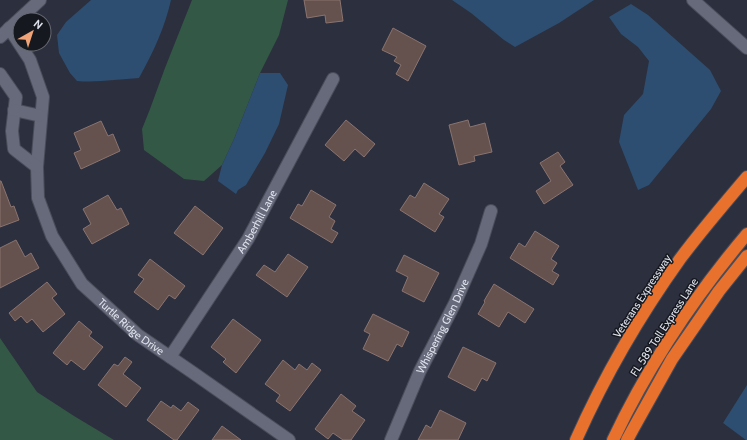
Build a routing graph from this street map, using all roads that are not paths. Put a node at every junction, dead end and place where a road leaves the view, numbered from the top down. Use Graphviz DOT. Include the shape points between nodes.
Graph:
graph roads {
  1 [pos="40,0"];
  2 [pos="693,0"];
  3 [pos="9,28"];
  4 [pos="0,37"];
  5 [pos="747,48"];
  6 [pos="0,74"];
  7 [pos="333,79"];
  8 [pos="14,110"];
  9 [pos="41,116"];
  10 [pos="37,166"];
  11 [pos="747,177"];
  12 [pos="491,212"];
  13 [pos="747,234"];
  14 [pos="747,256"];
  15 [pos="170,357"];
  16 [pos="289,440"];
  17 [pos="391,440"];
  18 [pos="576,440"];
  19 [pos="613,440"];
  20 [pos="627,440"];
  1 -- 3 [label="street"];
  2 -- 5 [label="street"];
  3 -- 4 [label="street"];
  3 -- 9 [label="street, Turtle Ridge Drive" via="30,60 42,97"];
  6 -- 8 [label="street" via="16,97"];
  7 -- 15 [label="street, Amberhill Lane" via="248,239"];
  8 -- 9 [label="street"];
  8 -- 10 [label="street" via="14,149"];
  9 -- 10 [label="street, Turtle Ridge Drive"];
  10 -- 15 [label="street, Turtle Ridge Drive" via="38,198 52,236 82,284 138,335"];
  11 -- 18 [label="highway, Veterans Expressway" via="681,259 656,296 629,338"];
  12 -- 17 [label="street, Whispering Glen Drive" via="481,244 458,297 420,371"];
  13 -- 19 [label="highway, FL 589 Toll Express Lane" via="696,299 663,348"];
  14 -- 20 [label="highway" via="719,290 672,359"];
  15 -- 16 [label="street, Turtle Ridge Drive"];
}
